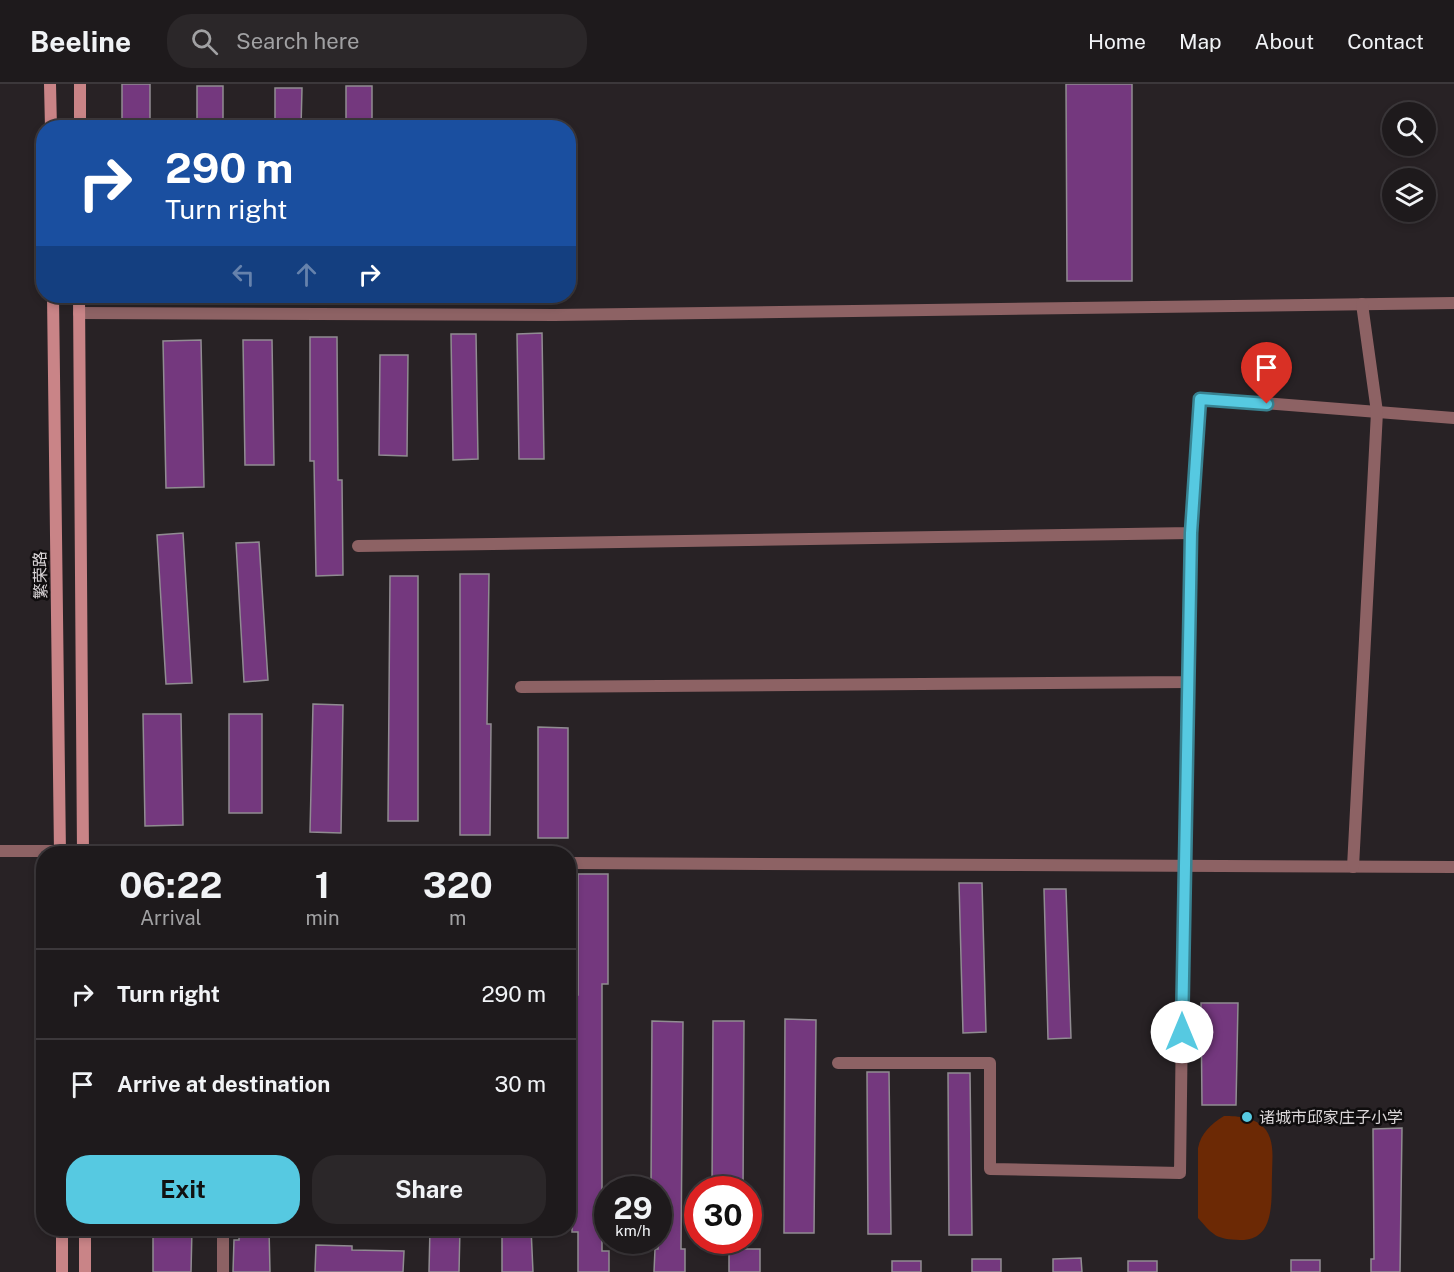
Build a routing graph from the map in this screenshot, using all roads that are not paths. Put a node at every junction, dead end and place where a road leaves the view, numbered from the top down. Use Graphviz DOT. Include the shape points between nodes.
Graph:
graph roads {
  1 [pos="50,84"];
  2 [pos="80,84"];
  3 [pos="51,120"];
  4 [pos="80,120"];
  5 [pos="53,303"];
  6 [pos="80,303"];
  7 [pos="1454,303"];
  8 [pos="1362,304"];
  9 [pos="79,313"];
  10 [pos="1377,412"];
  11 [pos="1454,418"];
  12 [pos="1191,533"];
  13 [pos="358,546"];
  14 [pos="1189,682"];
  15 [pos="521,687"];
  16 [pos="60,846"];
  17 [pos="83,846"];
  18 [pos="0,851"];
  19 [pos="36,852"];
  20 [pos="576,863"];
  21 [pos="1184,866"];
  22 [pos="1353,867"];
  23 [pos="1454,867"];
  24 [pos="838,1063"];
  25 [pos="62,1236"];
  26 [pos="85,1236"];
  27 [pos="223,1236"];
  28 [pos="62,1272"];
  29 [pos="85,1272"];
  30 [pos="223,1272"];
  1 -- 3 [label="main road"];
  2 -- 4 [label="main road"];
  5 -- 16 [label="main road, 繁荣路"];
  6 -- 9 [label="main road"];
  7 -- 8 [label="street"];
  8 -- 9 [label="street" via="554,315"];
  8 -- 10 [label="street"];
  9 -- 17 [label="main road"];
  10 -- 11 [label="street"];
  10 -- 12 [label="street" via="1200,399"];
  10 -- 22 [label="street"];
  12 -- 13 [label="street"];
  12 -- 14 [label="street"];
  14 -- 15 [label="street"];
  14 -- 21 [label="street"];
  18 -- 19 [label="street"];
  20 -- 21 [label="street"];
  21 -- 22 [label="street"];
  21 -- 24 [label="street" via="1180,1173 990,1169 990,1063"];
  22 -- 23 [label="street"];
  25 -- 28 [label="main road"];
  26 -- 29 [label="main road"];
  27 -- 30 [label="street"];
}
